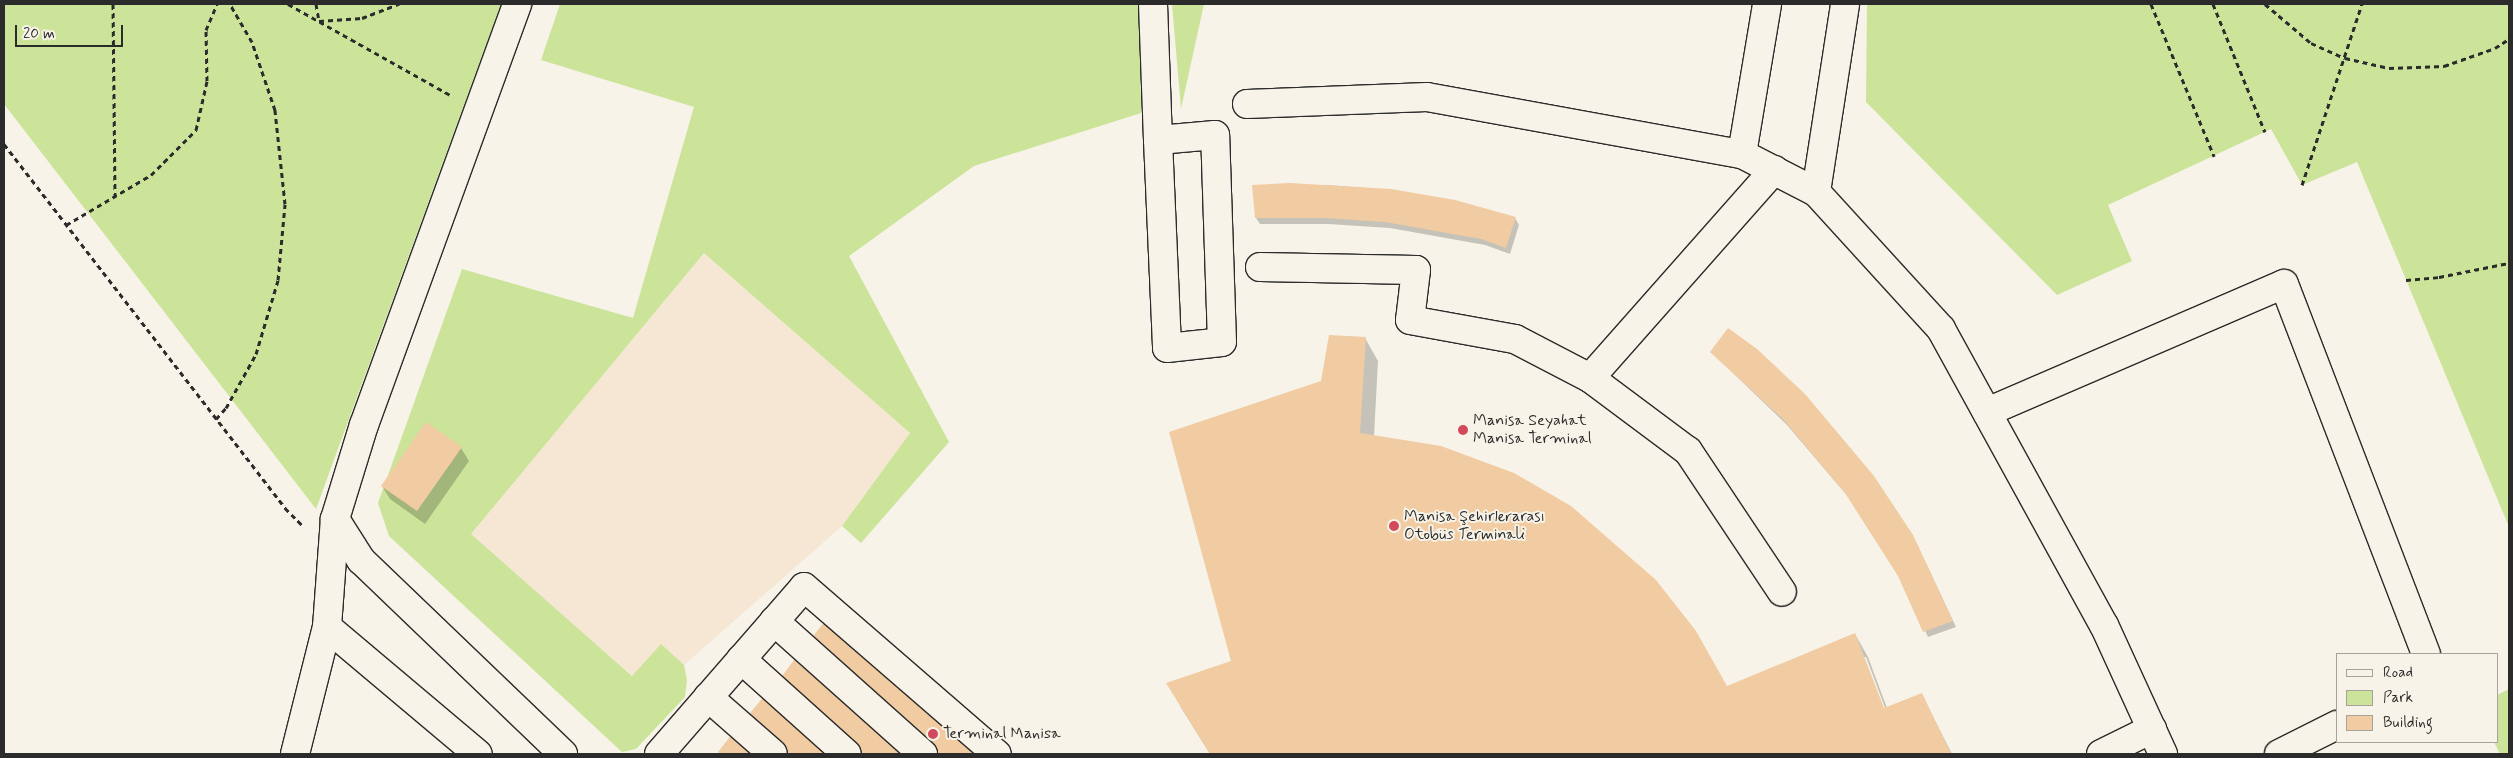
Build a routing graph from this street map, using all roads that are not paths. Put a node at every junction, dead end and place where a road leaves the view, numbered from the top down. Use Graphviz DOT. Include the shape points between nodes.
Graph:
graph roads {
  1 [pos="517,4"];
  2 [pos="1153,4"];
  3 [pos="1768,4"];
  4 [pos="1845,4"];
  5 [pos="1247,104"];
  6 [pos="1158,140"];
  7 [pos="1742,154"];
  8 [pos="1774,170"];
  9 [pos="1816,192"];
  10 [pos="1260,267"];
  11 [pos="1590,378"];
  12 [pos="1987,412"];
  13 [pos="335,519"];
  14 [pos="1782,592"];
  15 [pos="774,621"];
  16 [pos="327,627"];
  17 [pos="2426,653"];
  18 [pos="741,659"];
  19 [pos="708,697"];
  20 [pos="2336,726"];
  21 [pos="2152,729"];
  22 [pos="295,754"];
  23 [pos="478,754"];
  24 [pos="563,754"];
  25 [pos="659,754"];
  26 [pos="774,754"];
  27 [pos="848,754"];
  28 [pos="924,754"];
  29 [pos="997,754"];
  30 [pos="2101,754"];
  31 [pos="2163,754"];
  32 [pos="2279,754"];
  1 -- 13 [label="street" via="364,425"];
  2 -- 6 [label="street"];
  3 -- 7 [label="street"];
  4 -- 9 [label="street"];
  5 -- 7 [label="street" via="1427,97"];
  6 -- 6 [label="street" via="1167,348 1222,342 1215,135"];
  7 -- 8 [label="street"];
  8 -- 9 [label="street"];
  8 -- 11 [label="street"];
  9 -- 12 [label="street" via="1941,329"];
  10 -- 11 [label="street" via="1416,270 1410,320 1515,339"];
  11 -- 14 [label="street" via="1688,452"];
  12 -- 17 [label="street" via="2284,284"];
  12 -- 21 [label="street" via="2104,625"];
  13 -- 16 [label="street"];
  13 -- 24 [label="street" via="361,560"];
  15 -- 18 [label="street"];
  15 -- 28 [label="street"];
  15 -- 29 [label="street" via="804,587"];
  16 -- 22 [label="street"];
  16 -- 23 [label="street"];
  18 -- 19 [label="street"];
  18 -- 27 [label="street"];
  19 -- 25 [label="street"];
  19 -- 26 [label="street"];
  20 -- 32 [label="street"];
  21 -- 30 [label="street"];
  21 -- 31 [label="street"];
}
